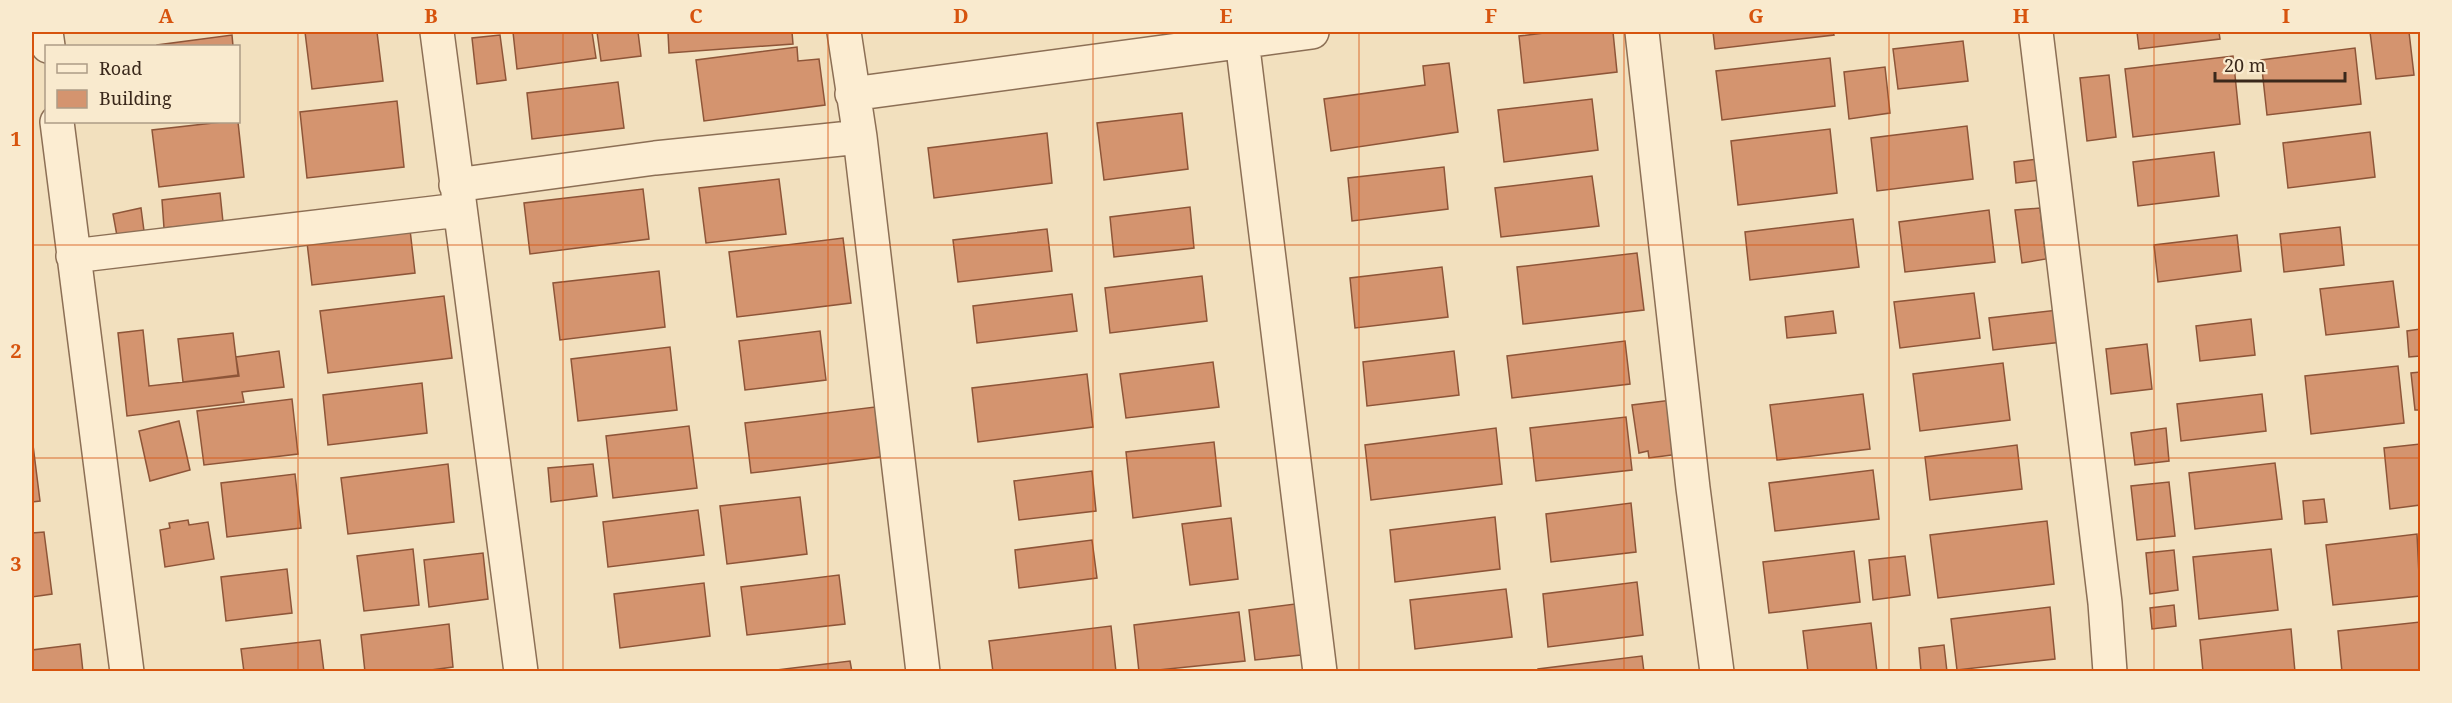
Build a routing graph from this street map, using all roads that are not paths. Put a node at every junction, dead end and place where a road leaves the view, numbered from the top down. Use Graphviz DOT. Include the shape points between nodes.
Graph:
graph roads {
  1 [pos="437,32"];
  2 [pos="844,32"];
  3 [pos="1312,32"];
  4 [pos="1642,32"];
  5 [pos="2036,32"];
  6 [pos="1242,35"];
  7 [pos="852,94"];
  8 [pos="57,123"];
  9 [pos="860,137"];
  10 [pos="457,197"];
  11 [pos="73,256"];
  12 [pos="127,672"];
  13 [pos="521,672"];
  14 [pos="923,672"];
  15 [pos="1320,672"];
  16 [pos="1717,672"];
  17 [pos="2110,672"];
  1 -- 10 [label="street"];
  2 -- 7 [label="street"];
  3 -- 6 [label="street"];
  4 -- 16 [label="street"];
  5 -- 17 [label="street" via="2104,592"];
  6 -- 7 [label="street"];
  6 -- 15 [label="street"];
  7 -- 9 [label="street"];
  8 -- 11 [label="street"];
  9 -- 10 [label="street" via="655,158"];
  9 -- 14 [label="street"];
  10 -- 11 [label="street"];
  10 -- 13 [label="street"];
  11 -- 12 [label="street"];
}
